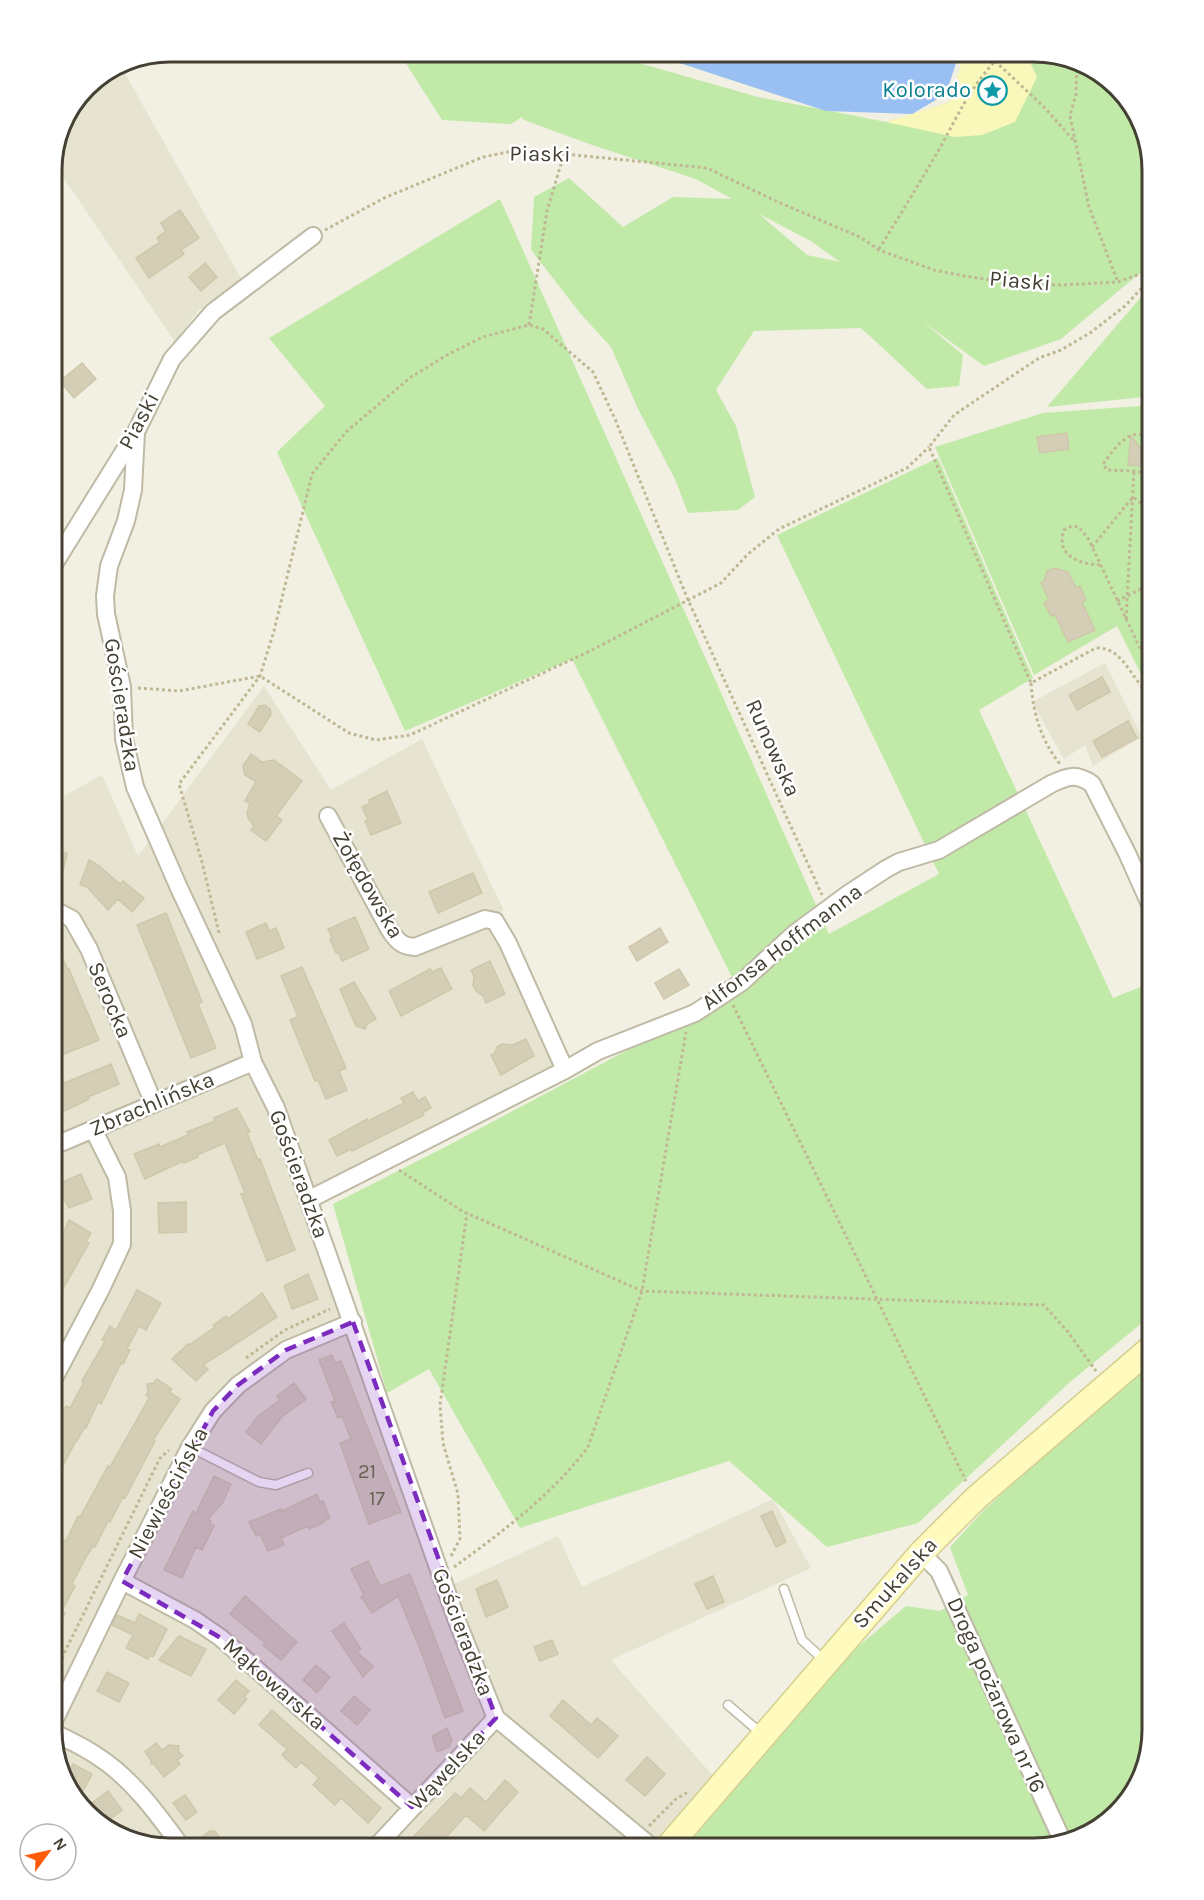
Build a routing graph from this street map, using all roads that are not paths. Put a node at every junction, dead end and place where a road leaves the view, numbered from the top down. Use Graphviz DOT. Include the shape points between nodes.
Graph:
graph roads {
  1 [pos="313,236"];
  2 [pos="136,432"];
  3 [pos="62,550"];
  4 [pos="328,816"];
  5 [pos="1142,889"];
  6 [pos="62,914"];
  7 [pos="253,1062"];
  8 [pos="565,1070"];
  9 [pos="154,1104"];
  10 [pos="93,1129"];
  11 [pos="62,1142"];
  12 [pos="308,1200"];
  13 [pos="353,1322"];
  14 [pos="1142,1355"];
  15 [pos="62,1363"];
  16 [pos="190,1447"];
  17 [pos="308,1473"];
  18 [pos="921,1553"];
  19 [pos="122,1581"];
  20 [pos="783,1589"];
  21 [pos="826,1662"];
  22 [pos="729,1705"];
  23 [pos="62,1706"];
  24 [pos="496,1718"];
  25 [pos="62,1735"];
  26 [pos="763,1736"];
  27 [pos="412,1806"];
  28 [pos="1060,1835"];
  29 [pos="175,1838"];
  30 [pos="384,1838"];
  31 [pos="641,1838"];
  32 [pos="675,1838"];
  1 -- 2 [label="street, Piaski" via="213,312 172,359"];
  2 -- 3 [label="street, Piaski"];
  2 -- 7 [label="street, Gościeradzka" via="133,490 109,566 105,596 122,687 124,739 135,788 243,1024"];
  4 -- 8 [label="street, Żołędowska" via="389,929 404,947 416,947 485,919 495,921"];
  5 -- 8 [label="street, Alfonsa Hoffmanna" via="1092,784 1084,778 1069,776 939,850 886,869 794,934 742,982 689,1016 598,1050"];
  6 -- 9 [label="street, Serocka" via="72,919 89,949"];
  7 -- 9 [label="street, Zbrachlińska"];
  7 -- 12 [label="street, Gościeradzka" via="276,1108"];
  8 -- 12 [label="street, Alfonsa Hoffmanna"];
  9 -- 10 [label="street, Zbrachlińska"];
  10 -- 11 [label="street, Zbrachlińska"];
  10 -- 15 [label="street" via="117,1177 122,1244"];
  12 -- 13 [label="street, Gościeradzka"];
  13 -- 16 [label="street, Niewieścińska" via="286,1350 238,1385 213,1411"];
  13 -- 24 [label="street, Gościeradzka" via="441,1576"];
  14 -- 18 [label="street, Smukalska" via="976,1498"];
  16 -- 17 [label="lane" via="259,1482 276,1485"];
  16 -- 19 [label="street, Niewieścińska"];
  18 -- 21 [label="street, Smukalska"];
  18 -- 28 [label="street, Droga pożarowa nr 16" via="939,1571"];
  19 -- 23 [label="street, Niewieścińska"];
  19 -- 27 [label="street, Mąkowarska" via="221,1638"];
  20 -- 21 [label="lane" via="802,1640"];
  21 -- 26 [label="street, Smukalska"];
  22 -- 26 [label="lane"];
  24 -- 27 [label="street, Wąwelska"];
  24 -- 31 [label="street, Gościeradzka"];
  25 -- 29 [label="street" via="124,1777"];
  26 -- 32 [label="street, Smukalska"];
  27 -- 30 [label="street, Wąwelska"];
}
